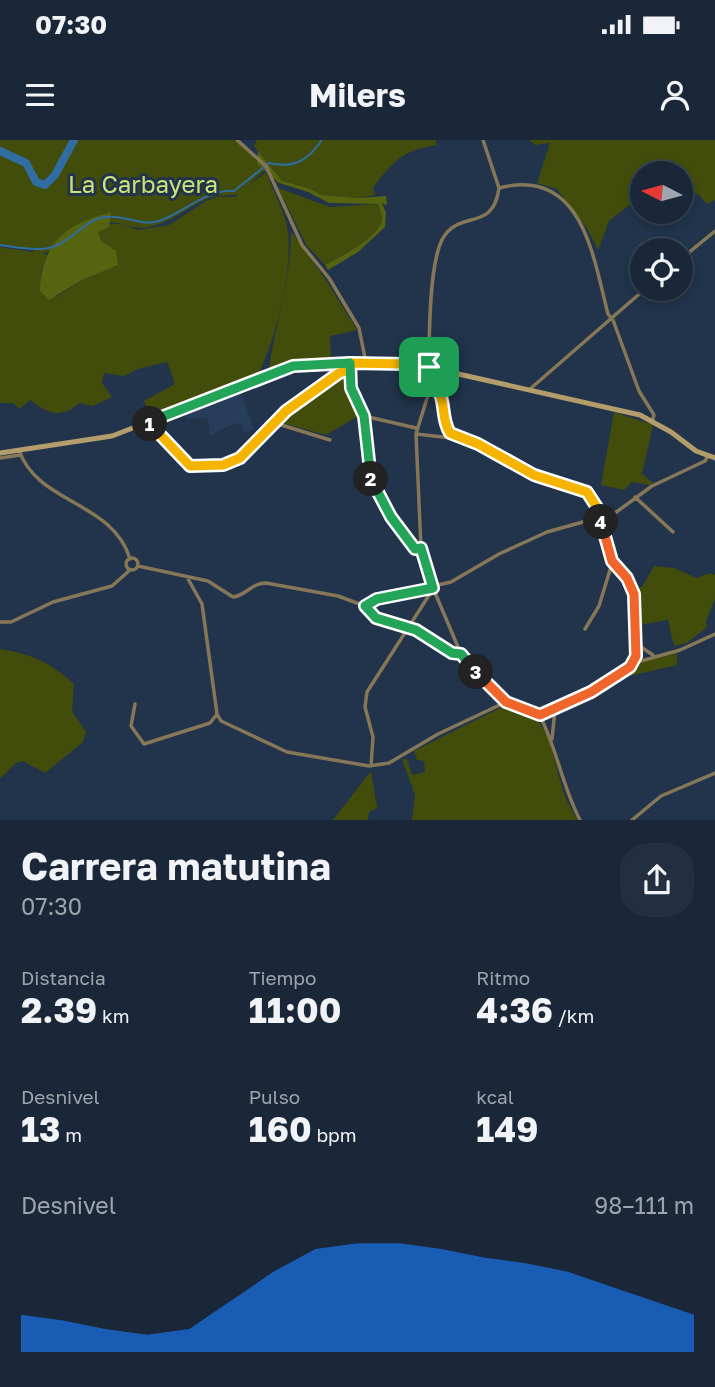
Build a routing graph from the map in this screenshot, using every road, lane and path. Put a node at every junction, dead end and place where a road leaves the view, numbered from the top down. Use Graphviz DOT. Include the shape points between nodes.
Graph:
graph roads {
  1 [pos="237,140"];
  2 [pos="483,140"];
  3 [pos="499,188"];
  4 [pos="715,231"];
  5 [pos="693,250"];
  6 [pos="630,301"];
  7 [pos="611,317"];
  8 [pos="366,363"];
  9 [pos="350,367"];
  10 [pos="429,367"];
  11 [pos="436,369"];
  12 [pos="451,372"];
  13 [pos="433,376"];
  14 [pos="431,382"];
  15 [pos="530,389"];
  16 [pos="364,416"];
  17 [pos="652,422"];
  18 [pos="146,423"];
  19 [pos="275,423"];
  20 [pos="416,428"];
  21 [pos="416,434"];
  22 [pos="458,438"];
  23 [pos="330,440"];
  24 [pos="0,453"];
  25 [pos="19,453"];
  26 [pos="708,456"];
  27 [pos="0,458"];
  28 [pos="715,458"];
  29 [pos="635,497"];
  30 [pos="600,516"];
  31 [pos="673,532"];
  32 [pos="421,548"];
  33 [pos="130,559"];
  34 [pos="612,561"];
  35 [pos="138,566"];
  36 [pos="130,570"];
  37 [pos="187,577"];
  38 [pos="433,588"];
  39 [pos="365,606"];
  40 [pos="0,622"];
  41 [pos="406,628"];
  42 [pos="585,629"];
  43 [pos="715,634"];
  44 [pos="638,645"];
  45 [pos="461,654"];
  46 [pos="655,655"];
  47 [pos="630,667"];
  48 [pos="506,702"];
  49 [pos="135,704"];
  50 [pos="555,710"];
  51 [pos="217,714"];
  52 [pos="540,715"];
  53 [pos="552,741"];
  54 [pos="371,766"];
  55 [pos="715,774"];
  56 [pos="580,820"];
  57 [pos="632,820"];
  1 -- 8 [label="street" via="265,165 302,245 329,278 359,328"];
  2 -- 3 [label="street"];
  3 -- 7 [label="street" via="534,185 567,204 591,243"];
  3 -- 10 [label="street" via="489,213 456,225 441,242"];
  4 -- 5 [label="street"];
  6 -- 7 [label="street"];
  7 -- 15 [label="street"];
  7 -- 17 [label="street" via="639,391 654,415"];
  8 -- 9 [label="street"];
  8 -- 10 [label="street"];
  9 -- 16 [label="street" via="351,388"];
  9 -- 18 [label="street" via="293,366"];
  9 -- 19 [label="street"];
  10 -- 11 [label="street"];
  11 -- 12 [label="street"];
  11 -- 13 [label="street"];
  12 -- 13 [label="street"];
  12 -- 15 [label="street"];
  13 -- 14 [label="street"];
  14 -- 20 [label="street"];
  14 -- 22 [label="street" via="445,403 448,430"];
  15 -- 17 [label="street" via="615,408"];
  16 -- 20 [label="street"];
  16 -- 32 [label="street" via="373,486 415,549"];
  17 -- 26 [label="street"];
  18 -- 19 [label="street" via="187,463 199,467 240,458"];
  18 -- 25 [label="street" via="113,436"];
  19 -- 23 [label="street"];
  20 -- 21 [label="street"];
  21 -- 22 [label="street"];
  21 -- 32 [label="street"];
  22 -- 30 [label="street" via="534,475 587,492"];
  24 -- 25 [label="street"];
  25 -- 27 [label="street"];
  25 -- 33 [label="street" via="35,479 109,525"];
  26 -- 28 [label="street"];
  26 -- 29 [label="street"];
  29 -- 30 [label="street" via="619,511"];
  29 -- 31 [label="street"];
  30 -- 34 [label="street"];
  30 -- 38 [label="street" via="547,532"];
  32 -- 38 [label="street"];
  33 -- 35 [label="street"];
  33 -- 36 [label="street" via="126,564"];
  34 -- 42 [label="street" via="599,606"];
  34 -- 44 [label="street" via="634,594"];
  35 -- 36 [label="street"];
  35 -- 37 [label="street"];
  36 -- 40 [label="street" via="112,586"];
  37 -- 39 [label="street" via="208,581 233,597 252,585 266,583 338,596"];
  37 -- 51 [label="street" via="202,604"];
  38 -- 39 [label="street" via="377,599"];
  38 -- 41 [label="street"];
  38 -- 45 [label="street"];
  39 -- 41 [label="street" via="376,618"];
  41 -- 45 [label="street"];
  41 -- 54 [label="street" via="366,697 373,737"];
  43 -- 46 [label="street" via="680,650"];
  44 -- 46 [label="street"];
  44 -- 47 [label="street"];
  45 -- 48 [label="street"];
  46 -- 47 [label="street"];
  47 -- 50 [label="street"];
  48 -- 52 [label="street"];
  48 -- 54 [label="street" via="389,763"];
  49 -- 51 [label="street" via="131,726 144,744 210,723"];
  50 -- 52 [label="street"];
  50 -- 53 [label="street"];
  51 -- 54 [label="street" via="221,721 287,752"];
  52 -- 53 [label="street"];
  53 -- 56 [label="street"];
  55 -- 57 [label="street" via="661,796"];
}
